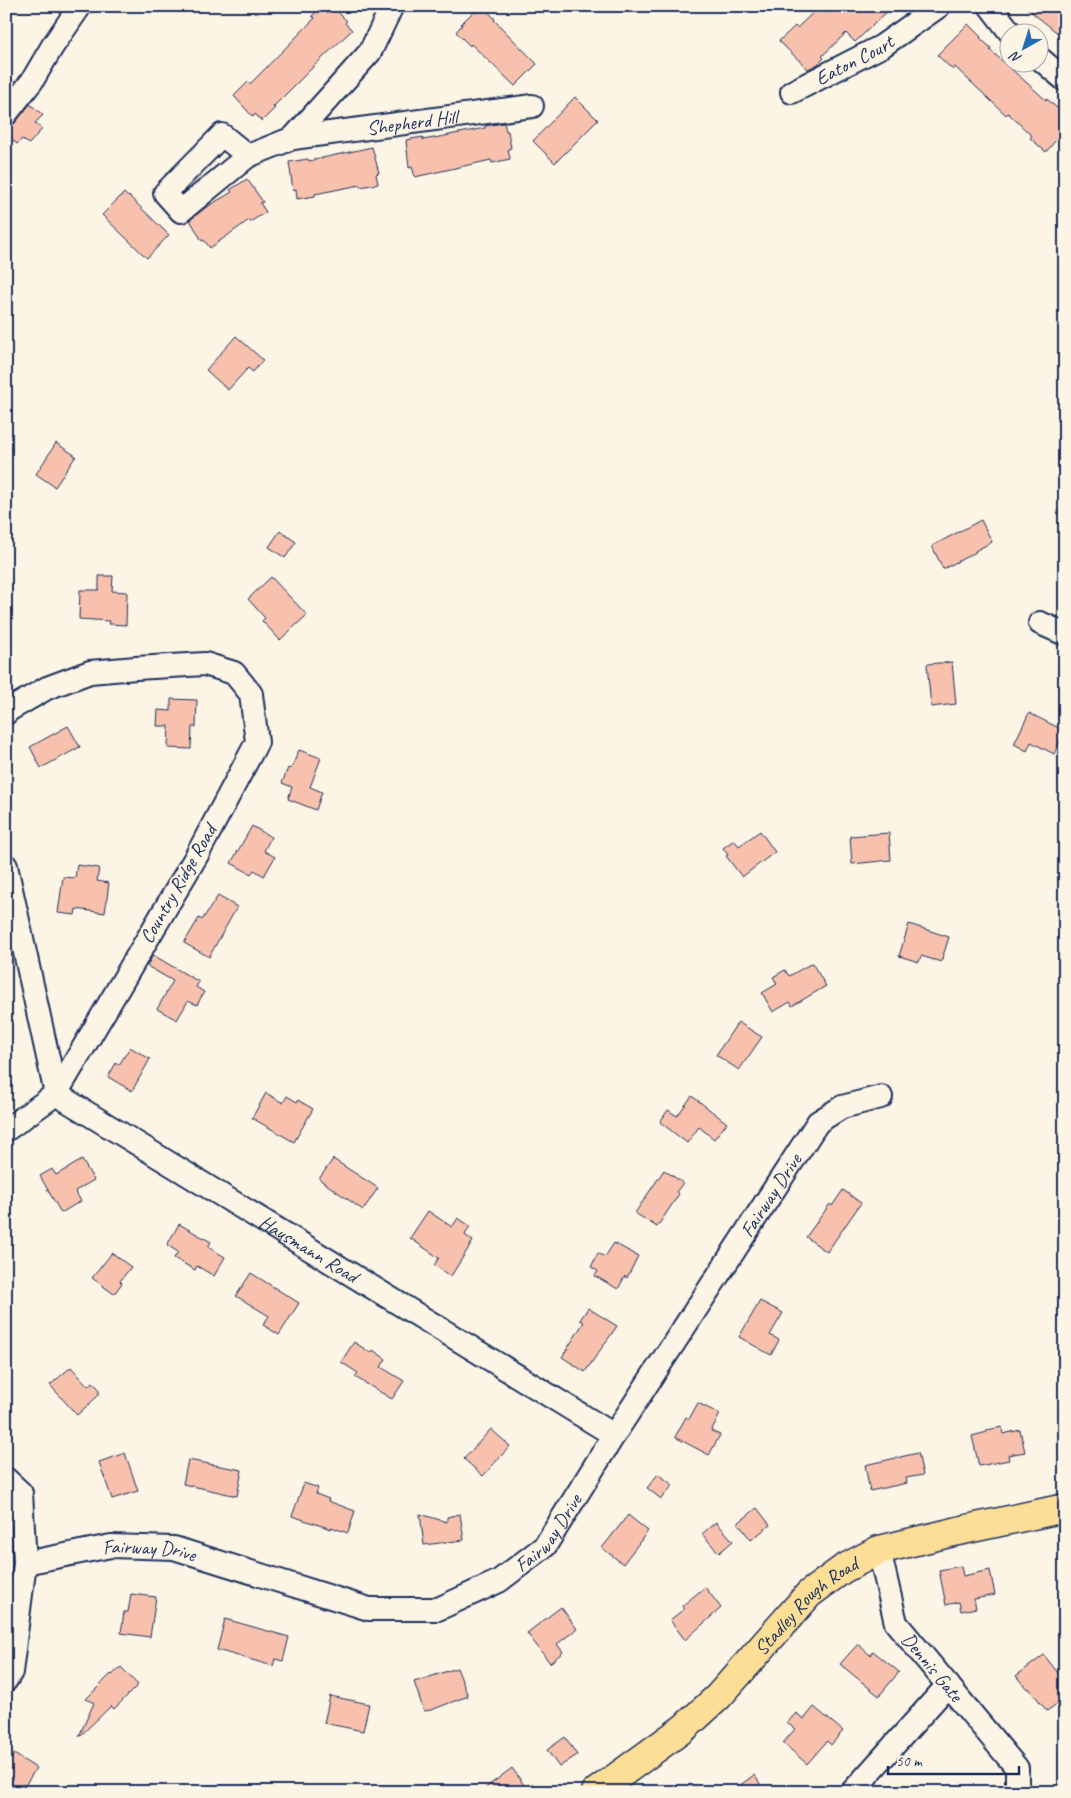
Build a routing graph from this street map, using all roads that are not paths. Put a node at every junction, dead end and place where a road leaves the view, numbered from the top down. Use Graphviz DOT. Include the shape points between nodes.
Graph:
graph roads {
  1 [pos="80,6"];
  2 [pos="392,6"];
  3 [pos="939,6"];
  4 [pos="990,6"];
  5 [pos="1002,22"];
  6 [pos="1048,66"];
  7 [pos="1065,80"];
  8 [pos="792,92"];
  9 [pos="532,106"];
  10 [pos="6,114"];
  11 [pos="293,138"];
  12 [pos="248,156"];
  13 [pos="1040,623"];
  14 [pos="1065,634"];
  15 [pos="6,713"];
  16 [pos="6,866"];
  17 [pos="56,1094"];
  18 [pos="881,1097"];
  19 [pos="6,1130"];
  20 [pos="614,1435"];
  21 [pos="6,1479"];
  22 [pos="1065,1508"];
  23 [pos="879,1550"];
  24 [pos="25,1563"];
  25 [pos="6,1680"];
  26 [pos="948,1685"];
  27 [pos="596,1792"];
  28 [pos="852,1792"];
  29 [pos="1017,1792"];
  1 -- 10 [label="street" via="32,81"];
  2 -- 11 [label="street, Shepherd Hill" via="370,52"];
  3 -- 8 [label="street, Eaton Court" via="882,46"];
  4 -- 5 [label="street"];
  6 -- 7 [label="street"];
  9 -- 11 [label="street, Shepherd Hill"];
  11 -- 12 [label="street, Shepherd Hill"];
  13 -- 14 [label="street"];
  15 -- 17 [label="street, Country Ridge Road" via="47,688 90,672 136,668 205,664 234,673 251,694 257,742 197,855"];
  16 -- 17 [label="street"];
  17 -- 19 [label="street"];
  17 -- 20 [label="street, Hausmann Road"];
  18 -- 20 [label="street, Fairway Drive" via="842,1107 818,1122"];
  20 -- 24 [label="street, Fairway Drive" via="545,1546 499,1581 438,1609 369,1609 174,1548 111,1546"];
  21 -- 24 [label="street" via="21,1493"];
  22 -- 23 [label="main road, Stadley Rough Road"];
  23 -- 26 [label="street, Dennis Gate" via="896,1622"];
  23 -- 27 [label="main road, Stadley Rough Road" via="843,1569 809,1594 718,1697 690,1722"];
  24 -- 25 [label="street" via="12,1672"];
  26 -- 28 [label="street"];
  26 -- 29 [label="street, Dennis Gate" via="1017,1768"];
}
